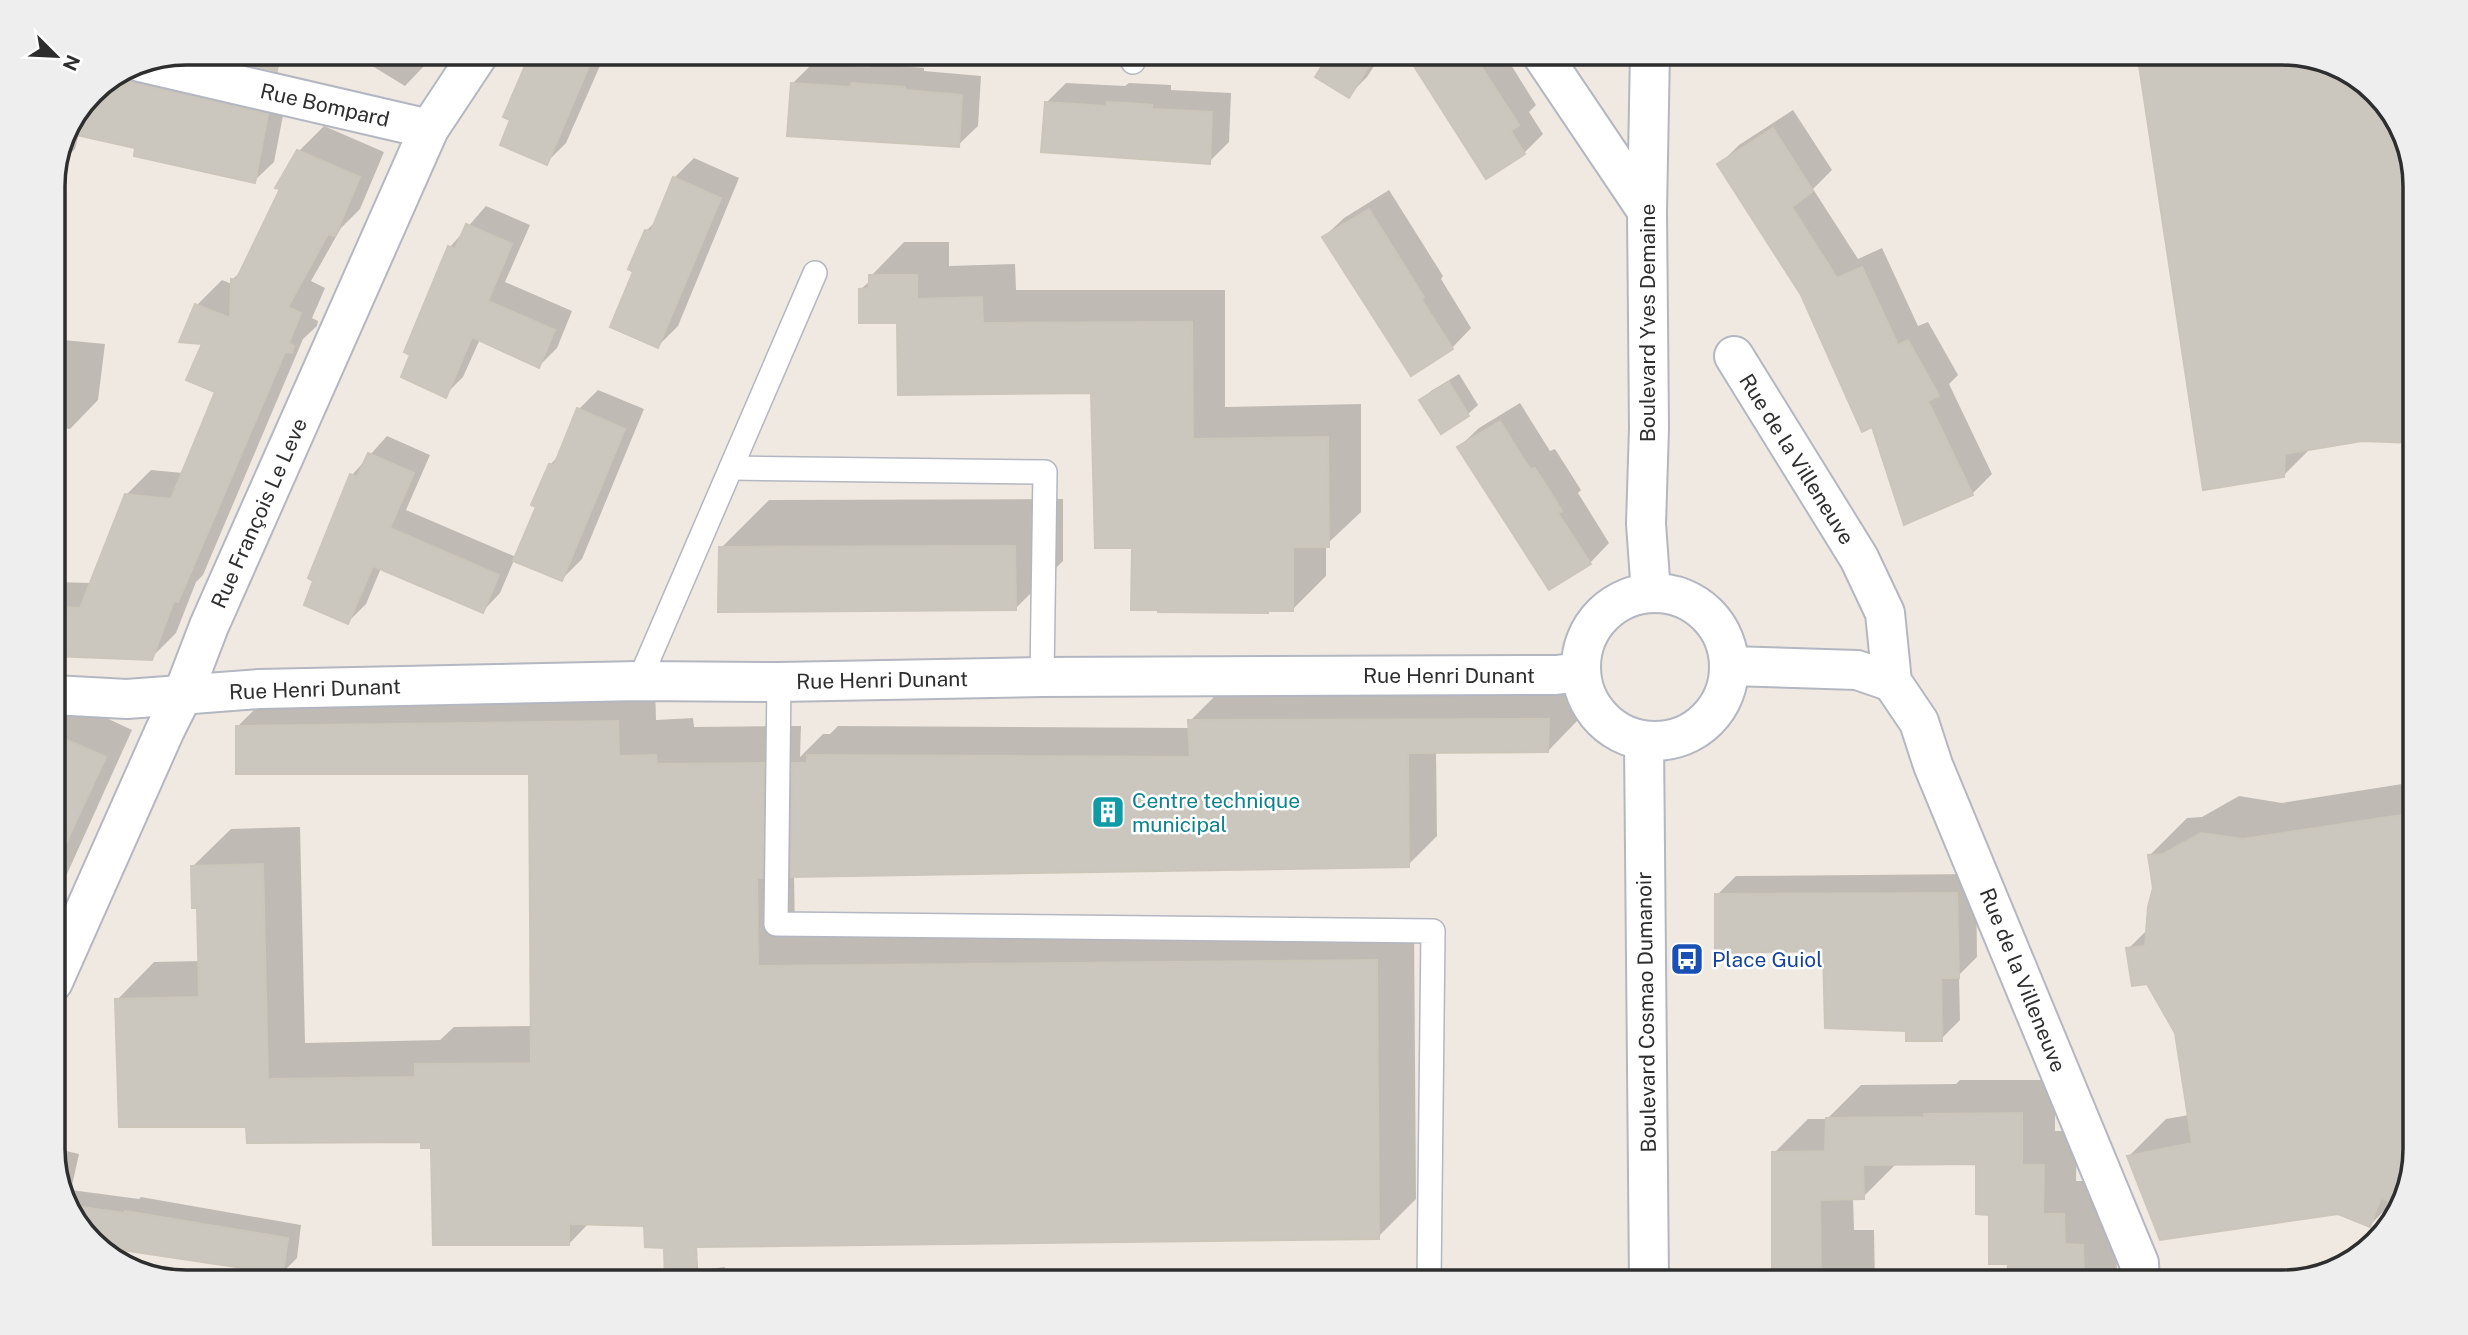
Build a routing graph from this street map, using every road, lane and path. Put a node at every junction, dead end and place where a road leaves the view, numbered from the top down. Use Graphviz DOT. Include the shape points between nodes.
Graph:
graph roads {
  1 [pos="471,65"];
  2 [pos="1549,65"];
  3 [pos="1650,65"];
  4 [pos="165,67"];
  5 [pos="429,129"];
  6 [pos="1647,211"];
  7 [pos="815,273"];
  8 [pos="1734,356"];
  9 [pos="731,468"];
  10 [pos="1651,593"];
  11 [pos="1729,666"];
  12 [pos="1581,672"];
  13 [pos="1042,677"];
  14 [pos="639,681"];
  15 [pos="779,682"];
  16 [pos="1892,682"];
  17 [pos="183,694"];
  18 [pos="65,696"];
  19 [pos="1644,741"];
  20 [pos="65,955"];
  21 [pos="1429,1270"];
  22 [pos="1649,1270"];
  23 [pos="2139,1270"];
  1 -- 5 [label="street, Rue François Le Leve"];
  2 -- 6 [label="street"];
  3 -- 6 [label="street, Boulevard Yves Demaine"];
  4 -- 5 [label="street, Rue Bompard"];
  5 -- 17 [label="street, Rue François Le Leve"];
  6 -- 10 [label="street, Boulevard Yves Demaine" via="1646,524"];
  7 -- 9 [label="lane"];
  8 -- 16 [label="street, Rue de la Villeneuve" via="1859,558 1885,614"];
  9 -- 13 [label="lane" via="1045,472"];
  9 -- 14 [label="lane"];
  10 -- 11 [label="street" via="1684,599 1702,609 1726,645"];
  10 -- 12 [label="street" via="1621,601 1604,614 1590,631"];
  11 -- 16 [label="street" via="1857,670"];
  11 -- 19 [label="street" via="1727,688 1704,723 1686,735"];
  12 -- 13 [label="street, Rue Henri Dunant"];
  12 -- 19 [label="street" via="1590,701 1607,724"];
  13 -- 15 [label="street, Rue Henri Dunant"];
  14 -- 15 [label="street, Rue Henri Dunant"];
  14 -- 17 [label="street, Rue Henri Dunant"];
  15 -- 21 [label="lane" via="776,924 1433,931"];
  16 -- 23 [label="street, Rue de la Villeneuve" via="1919,722"];
  17 -- 18 [label="street, Rue Henri Dunant" via="127,699"];
  17 -- 20 [label="street, Rue François Le Leve"];
  19 -- 22 [label="street, Boulevard Cosmao Dumanoir"];
}
